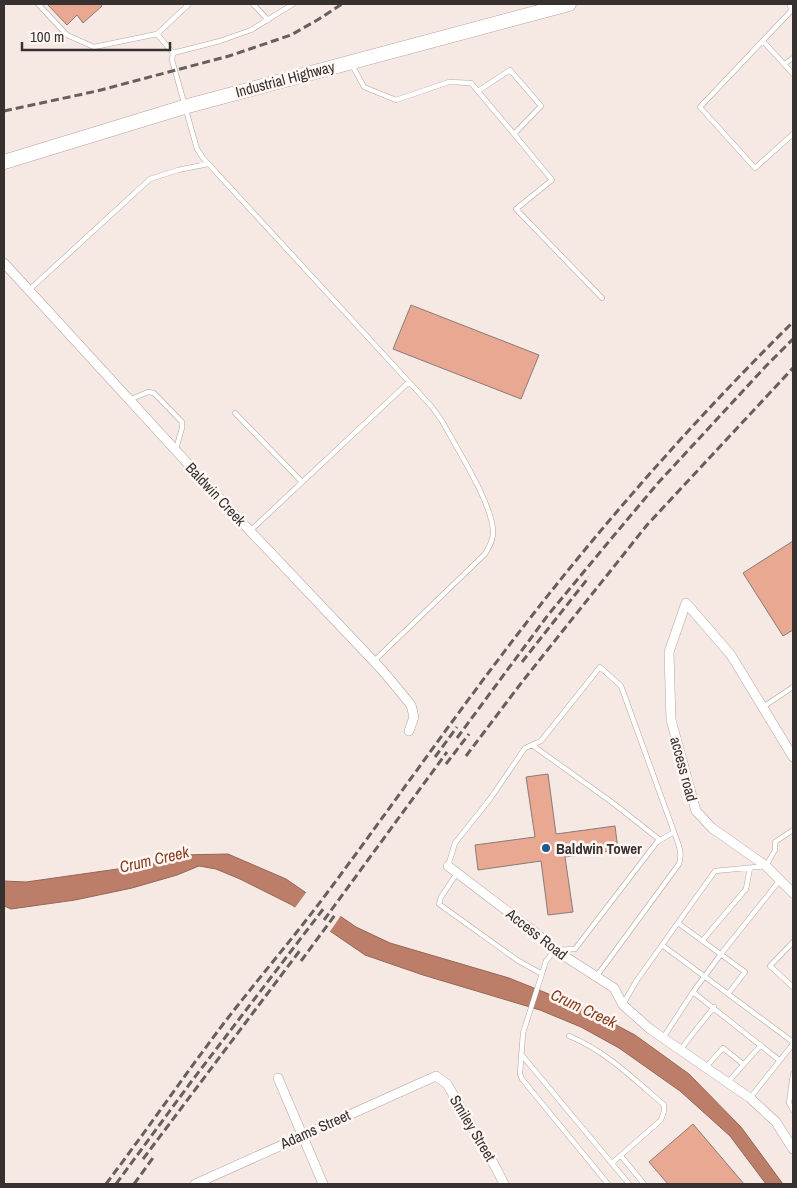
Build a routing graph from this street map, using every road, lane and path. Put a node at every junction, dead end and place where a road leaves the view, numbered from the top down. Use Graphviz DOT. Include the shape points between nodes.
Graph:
graph roads {
  1 [pos="38,4"];
  2 [pos="189,4"];
  3 [pos="253,4"];
  4 [pos="293,4"];
  5 [pos="569,4"];
  6 [pos="790,4"];
  7 [pos="793,12"];
  8 [pos="268,20"];
  9 [pos="157,34"];
  10 [pos="763,41"];
  11 [pos="172,53"];
  12 [pos="793,58"];
  13 [pos="350,62"];
  14 [pos="784,64"];
  15 [pos="793,74"];
  16 [pos="478,91"];
  17 [pos="184,107"];
  18 [pos="514,134"];
  19 [pos="793,134"];
  20 [pos="4,162"];
  21 [pos="208,164"];
  22 [pos="4,263"];
  23 [pos="29,290"];
  24 [pos="602,298"];
  25 [pos="409,382"];
  26 [pos="129,400"];
  27 [pos="235,413"];
  28 [pos="176,450"];
  29 [pos="302,482"];
  30 [pos="250,531"];
  31 [pos="373,661"];
  32 [pos="793,687"];
  33 [pos="763,707"];
  34 [pos="409,731"];
  35 [pos="532,745"];
  36 [pos="793,757"];
  37 [pos="793,830"];
  38 [pos="674,832"];
  39 [pos="660,840"];
  40 [pos="448,866"];
  41 [pos="766,866"];
  42 [pos="750,868"];
  43 [pos="457,873"];
  44 [pos="780,880"];
  45 [pos="793,893"];
  46 [pos="678,923"];
  47 [pos="702,941"];
  48 [pos="793,942"];
  49 [pos="662,945"];
  50 [pos="554,950"];
  51 [pos="721,954"];
  52 [pos="542,974"];
  53 [pos="704,976"];
  54 [pos="596,977"];
  55 [pos="793,987"];
  56 [pos="693,992"];
  57 [pos="728,994"];
  58 [pos="623,1005"];
  59 [pos="714,1007"];
  60 [pos="569,1036"];
  61 [pos="663,1038"];
  62 [pos="793,1043"];
  63 [pos="761,1045"];
  64 [pos="680,1050"];
  65 [pos="521,1054"];
  66 [pos="779,1060"];
  67 [pos="744,1064"];
  68 [pos="706,1067"];
  69 [pos="793,1074"];
  70 [pos="436,1076"];
  71 [pos="278,1078"];
  72 [pos="728,1082"];
  73 [pos="792,1091"];
  74 [pos="750,1098"];
  75 [pos="793,1110"];
  76 [pos="302,1135"];
  77 [pos="793,1149"];
  78 [pos="621,1156"];
  79 [pos="612,1163"];
  80 [pos="195,1184"];
  81 [pos="323,1184"];
  82 [pos="504,1184"];
  83 [pos="608,1184"];
  84 [pos="629,1184"];
  85 [pos="644,1184"];
  1 -- 9 [label="lane" via="67,35 94,47"];
  2 -- 9 [label="lane"];
  3 -- 8 [label="lane"];
  4 -- 8 [label="lane"];
  5 -- 13 [label="main road, Industrial Highway"];
  6 -- 7 [label="lane"];
  7 -- 10 [label="lane"];
  8 -- 11 [label="lane" via="252,30 220,41"];
  9 -- 11 [label="lane"];
  10 -- 14 [label="lane"];
  10 -- 19 [label="lane" via="700,107 754,168"];
  11 -- 17 [label="lane"];
  12 -- 14 [label="lane"];
  13 -- 16 [label="lane" via="364,87 396,100 449,82 471,82"];
  13 -- 17 [label="main road, Industrial Highway"];
  14 -- 15 [label="lane"];
  16 -- 18 [label="lane"];
  16 -- 18 [label="lane" via="510,70 541,106"];
  17 -- 20 [label="main road, Industrial Highway"];
  17 -- 21 [label="lane" via="198,149"];
  18 -- 24 [label="lane" via="552,180 516,209"];
  21 -- 23 [label="lane" via="150,179"];
  21 -- 25 [label="lane"];
  22 -- 23 [label="street, Baldwin Creek"];
  23 -- 26 [label="street, Baldwin Creek"];
  25 -- 29 [label="lane"];
  25 -- 31 [label="lane" via="442,421 489,510 492,541 485,554"];
  26 -- 28 [label="street, Baldwin Creek"];
  26 -- 28 [label="lane" via="148,392 154,393 182,422"];
  27 -- 29 [label="lane"];
  28 -- 30 [label="street, Baldwin Creek"];
  29 -- 30 [label="lane"];
  30 -- 31 [label="street, Baldwin Creek"];
  31 -- 34 [label="street, Baldwin Creek" via="411,705 414,717"];
  32 -- 33 [label="lane"];
  33 -- 36 [label="street"];
  33 -- 41 [label="street, access road" via="731,655 686,603 669,652 670,720 696,811 712,828"];
  35 -- 38 [label="lane" via="541,741 600,668 621,686"];
  35 -- 39 [label="lane"];
  35 -- 40 [label="lane" via="525,748 455,843"];
  37 -- 41 [label="lane" via="775,842 775,850"];
  38 -- 39 [label="lane"];
  38 -- 54 [label="lane" via="680,849 679,864"];
  39 -- 50 [label="lane" via="575,949"];
  40 -- 43 [label="street, Access Road"];
  41 -- 42 [label="lane"];
  41 -- 44 [label="street, access road"];
  42 -- 46 [label="lane" via="716,871"];
  42 -- 47 [label="lane" via="746,889"];
  43 -- 50 [label="street, Access Road"];
  43 -- 52 [label="lane" via="439,904"];
  44 -- 45 [label="street, access road"];
  44 -- 51 [label="lane"];
  46 -- 47 [label="lane"];
  46 -- 49 [label="lane"];
  47 -- 51 [label="lane"];
  48 -- 55 [label="lane" via="770,966"];
  49 -- 53 [label="lane"];
  49 -- 58 [label="lane"];
  50 -- 52 [label="lane"];
  50 -- 54 [label="street, Access Road"];
  51 -- 53 [label="lane"];
  51 -- 57 [label="lane" via="745,972"];
  52 -- 65 [label="lane" via="523,1033"];
  53 -- 56 [label="lane"];
  53 -- 57 [label="lane"];
  54 -- 58 [label="street, Access Road" via="614,988"];
  56 -- 59 [label="lane"];
  56 -- 61 [label="lane"];
  57 -- 62 [label="lane"];
  58 -- 61 [label="street, Access Road"];
  59 -- 63 [label="lane"];
  59 -- 64 [label="lane"];
  60 -- 78 [label="lane" via="594,1048 664,1106 661,1120"];
  61 -- 64 [label="street, Access Road"];
  62 -- 66 [label="lane"];
  63 -- 66 [label="lane"];
  63 -- 67 [label="lane"];
  64 -- 68 [label="street, Access Road"];
  65 -- 79 [label="lane"];
  65 -- 83 [label="lane" via="522,1079"];
  66 -- 74 [label="lane"];
  67 -- 68 [label="lane" via="723,1048"];
  67 -- 72 [label="lane"];
  68 -- 72 [label="street, Access Road"];
  69 -- 73 [label="lane"];
  70 -- 76 [label="street, Adams Street"];
  70 -- 82 [label="street, Smiley Street" via="447,1084"];
  71 -- 76 [label="street"];
  72 -- 74 [label="street, Access Road"];
  73 -- 75 [label="lane" via="790,1103"];
  74 -- 77 [label="street, Access Road" via="776,1122"];
  76 -- 80 [label="street, Adams Street"];
  76 -- 81 [label="street"];
  78 -- 79 [label="lane"];
  78 -- 85 [label="lane"];
  79 -- 84 [label="lane"];
}
